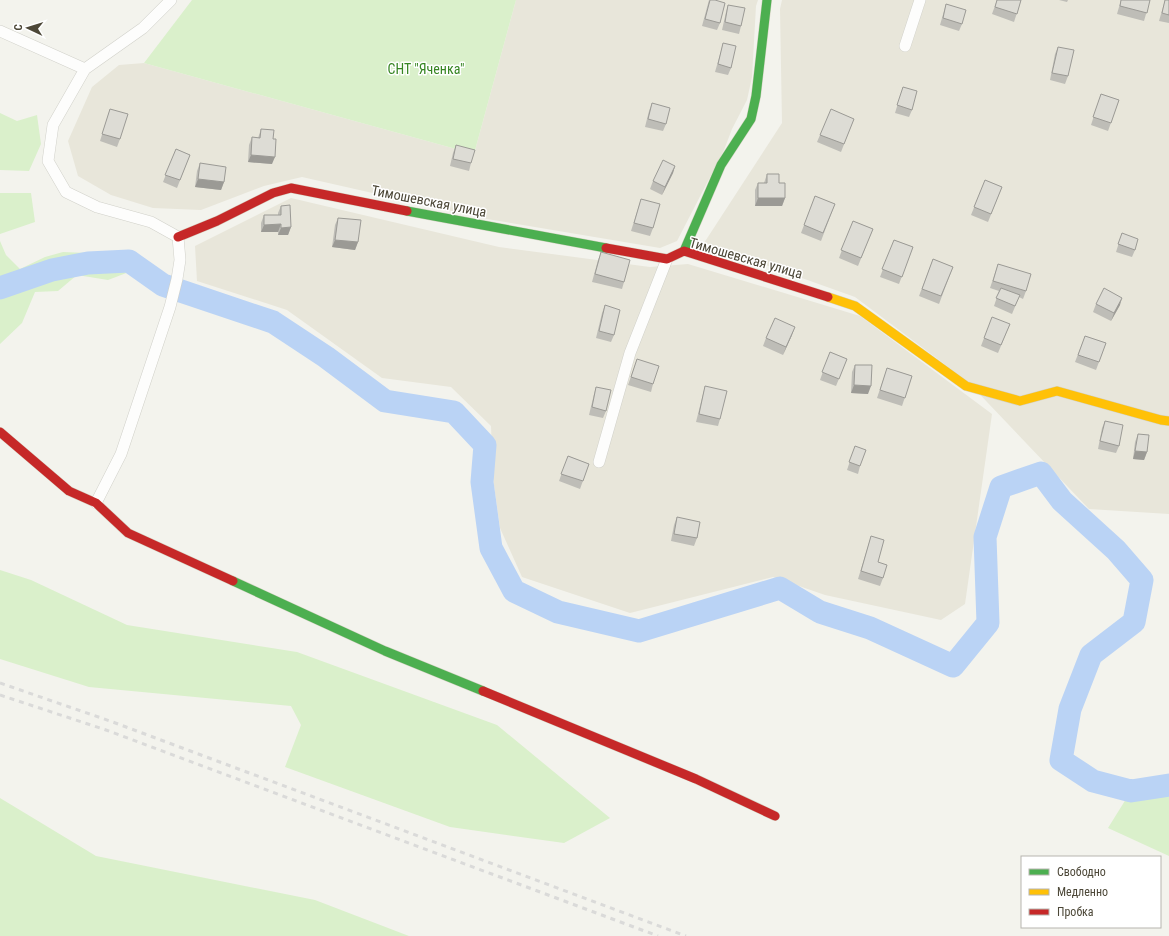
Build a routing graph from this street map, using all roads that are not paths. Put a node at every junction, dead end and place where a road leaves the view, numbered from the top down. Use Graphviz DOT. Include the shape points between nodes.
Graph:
graph roads {
  1 [pos="171,0"];
  2 [pos="767,0"];
  3 [pos="920,0"];
  4 [pos="0,31"];
  5 [pos="905,46"];
  6 [pos="85,69"];
  7 [pos="178,237"];
  8 [pos="684,251"];
  9 [pos="667,259"];
  10 [pos="1169,421"];
  11 [pos="0,432"];
  12 [pos="599,462"];
  13 [pos="96,503"];
  14 [pos="775,816"];
  1 -- 6 [label="street" via="143,28"];
  2 -- 8 [label="street" via="751,119 722,165"];
  3 -- 5 [label="street"];
  4 -- 6 [label="street"];
  6 -- 7 [label="street" via="53,125 48,161 66,192 97,207 151,222"];
  7 -- 9 [label="street, Тимошевская улица" via="273,193 291,188"];
  7 -- 13 [label="street" via="180,260 170,307 121,454"];
  8 -- 9 [label="street, Тимошевская улица"];
  8 -- 10 [label="street, Тимошевская улица" via="855,306 966,386 1020,400 1057,391"];
  9 -- 12 [label="street" via="630,353"];
  11 -- 13 [label="street" via="70,490"];
  13 -- 14 [label="street" via="128,533 386,651 696,778"];
}
